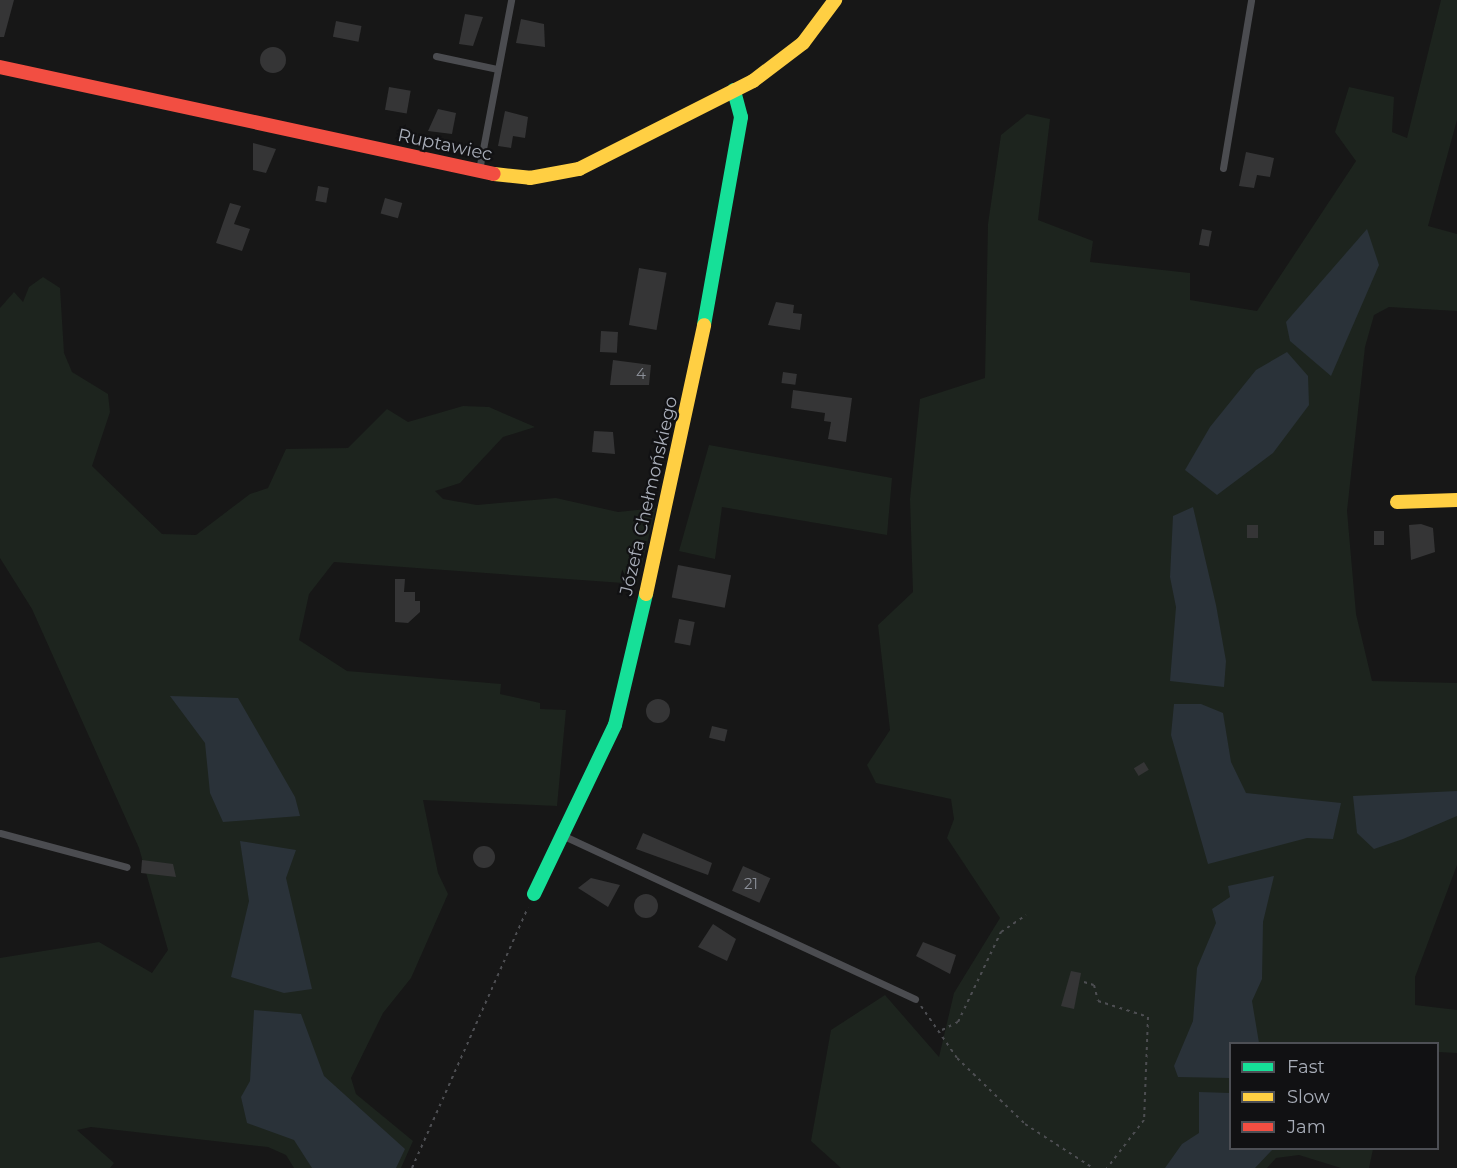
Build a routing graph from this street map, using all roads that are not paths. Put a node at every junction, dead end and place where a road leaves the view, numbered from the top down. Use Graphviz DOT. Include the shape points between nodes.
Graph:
graph roads {
  1 [pos="512,0"];
  2 [pos="835,0"];
  3 [pos="1251,0"];
  4 [pos="436,56"];
  5 [pos="0,67"];
  6 [pos="497,69"];
  7 [pos="734,90"];
  8 [pos="1223,168"];
  9 [pos="479,172"];
  10 [pos="1457,500"];
  11 [pos="1397,502"];
  12 [pos="0,833"];
  13 [pos="563,836"];
  14 [pos="127,867"];
  15 [pos="534,893"];
  16 [pos="915,999"];
  1 -- 6 [label="lane"];
  2 -- 7 [label="street, Ruptawiec" via="803,43"];
  3 -- 8 [label="lane"];
  4 -- 6 [label="lane"];
  5 -- 9 [label="street, Ruptawiec"];
  6 -- 9 [label="lane"];
  7 -- 9 [label="street, Ruptawiec" via="579,169 530,178"];
  7 -- 13 [label="street, Józefa Chełmońskiego" via="741,117 683,441 615,725"];
  10 -- 11 [label="street"];
  12 -- 14 [label="lane"];
  13 -- 15 [label="street, Józefa Chełmońskiego"];
  13 -- 16 [label="lane"];
}
